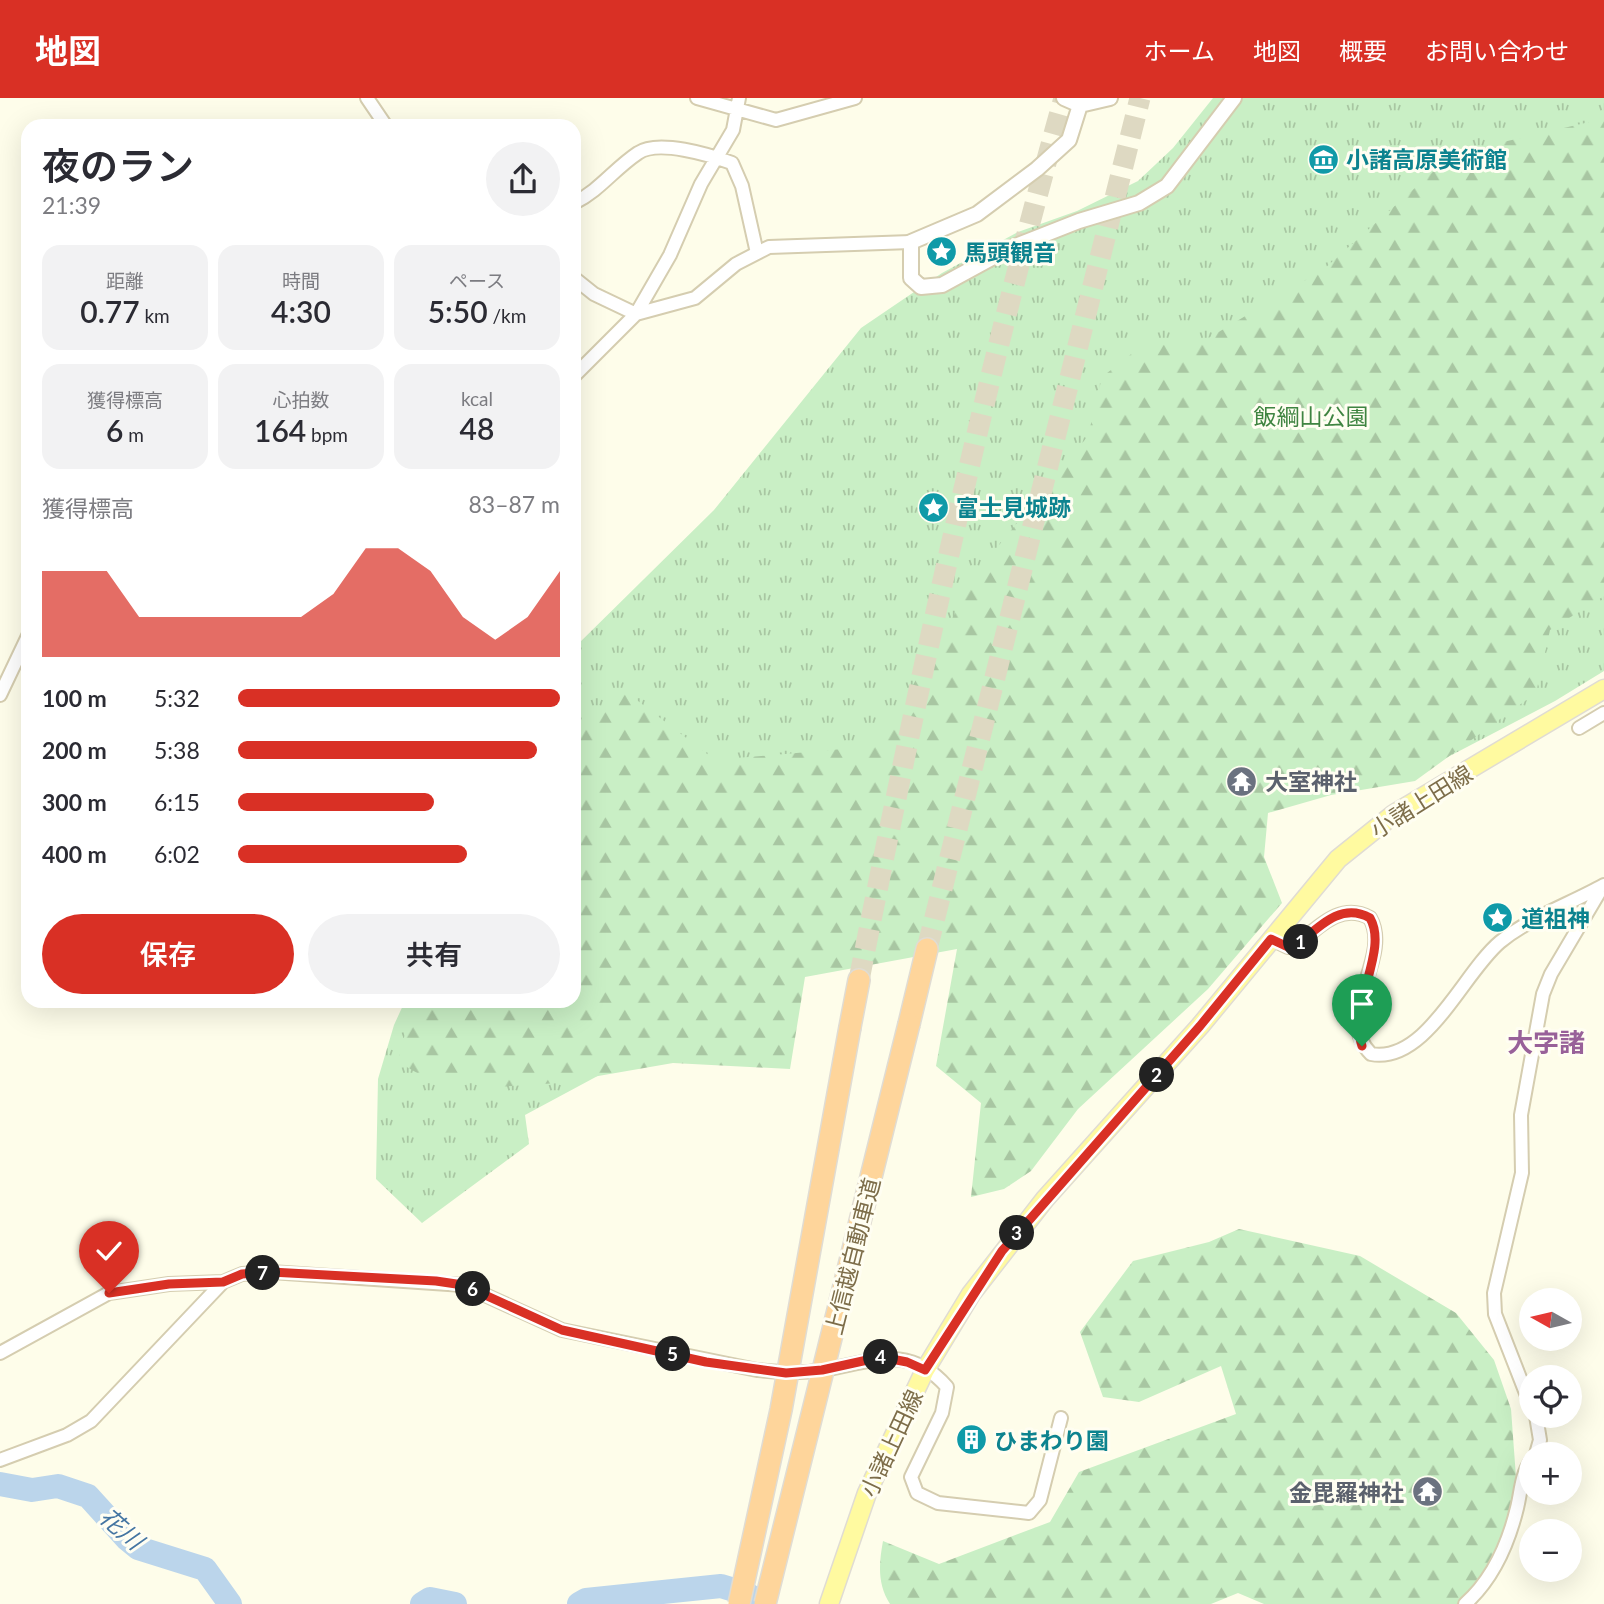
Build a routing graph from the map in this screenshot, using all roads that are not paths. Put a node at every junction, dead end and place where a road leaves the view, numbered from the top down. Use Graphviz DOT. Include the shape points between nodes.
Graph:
graph roads {
  1 [pos="367,98"];
  2 [pos="697,98"];
  3 [pos="855,98"];
  4 [pos="1064,98"];
  5 [pos="1110,98"];
  6 [pos="1234,98"];
  7 [pos="738,103"];
  8 [pos="1080,105"];
  9 [pos="381,119"];
  10 [pos="717,158"];
  11 [pos="581,200"];
  12 [pos="911,242"];
  13 [pos="757,253"];
  14 [pos="581,284"];
  15 [pos="636,314"];
  16 [pos="581,369"];
  17 [pos="21,651"];
  18 [pos="1604,689"];
  19 [pos="0,695"];
  20 [pos="1604,713"];
  21 [pos="1579,728"];
  22 [pos="1604,885"];
  23 [pos="1271,939"];
  24 [pos="927,949"];
  25 [pos="859,980"];
  26 [pos="223,1282"];
  27 [pos="0,1353"];
  28 [pos="925,1370"];
  29 [pos="1519,1375"];
  30 [pos="1061,1418"];
  31 [pos="0,1460"];
  32 [pos="1519,1497"];
  33 [pos="740,1604"];
  34 [pos="765,1604"];
  35 [pos="829,1604"];
  36 [pos="1465,1604"];
  1 -- 9 [label="street"];
  2 -- 7 [label="street"];
  3 -- 7 [label="street" via="776,120"];
  4 -- 8 [label="street"];
  5 -- 8 [label="street"];
  6 -- 12 [label="street" via="1167,186 1139,203 1008,249 942,285 921,287 912,278"];
  7 -- 10 [label="street" via="733,130"];
  8 -- 12 [label="street" via="1069,140 1037,169 977,214"];
  10 -- 11 [label="street" via="667,147 640,150 596,192"];
  10 -- 13 [label="street" via="732,163 742,186"];
  10 -- 15 [label="street"];
  12 -- 13 [label="street" via="769,247"];
  13 -- 15 [label="street" via="695,298"];
  14 -- 15 [label="street"];
  15 -- 16 [label="street"];
  17 -- 19 [label="street"];
  18 -- 23 [label="main road, 小諸上田線" via="1374,828 1338,859"];
  20 -- 21 [label="street"];
  22 -- 23 [label="street" via="1498,944 1435,1023 1389,1055 1371,1054 1359,1035 1360,1002 1374,936 1370,918 1345,912 1333,916 1296,946"];
  22 -- 29 [label="street" via="1543,994 1521,1115 1522,1173 1494,1293 1495,1314"];
  23 -- 28 [label="main road, 小諸上田線" via="1002,1251"];
  24 -- 34 [label="highway, 上信越自動車道, bridge"];
  25 -- 33 [label="highway, 上信越自動車道, bridge" via="781,1410"];
  26 -- 27 [label="street" via="109,1293"];
  26 -- 28 [label="street" via="242,1274 271,1272 436,1281 463,1285 562,1330 706,1362 786,1373 881,1357"];
  26 -- 31 [label="street" via="91,1421"];
  28 -- 30 [label="street" via="947,1387 942,1413 911,1477 913,1488 927,1500 1029,1513 1040,1500"];
  28 -- 35 [label="main road, 小諸上田線" via="867,1493"];
  32 -- 36 [label="street" via="1503,1552 1484,1585"];
}
